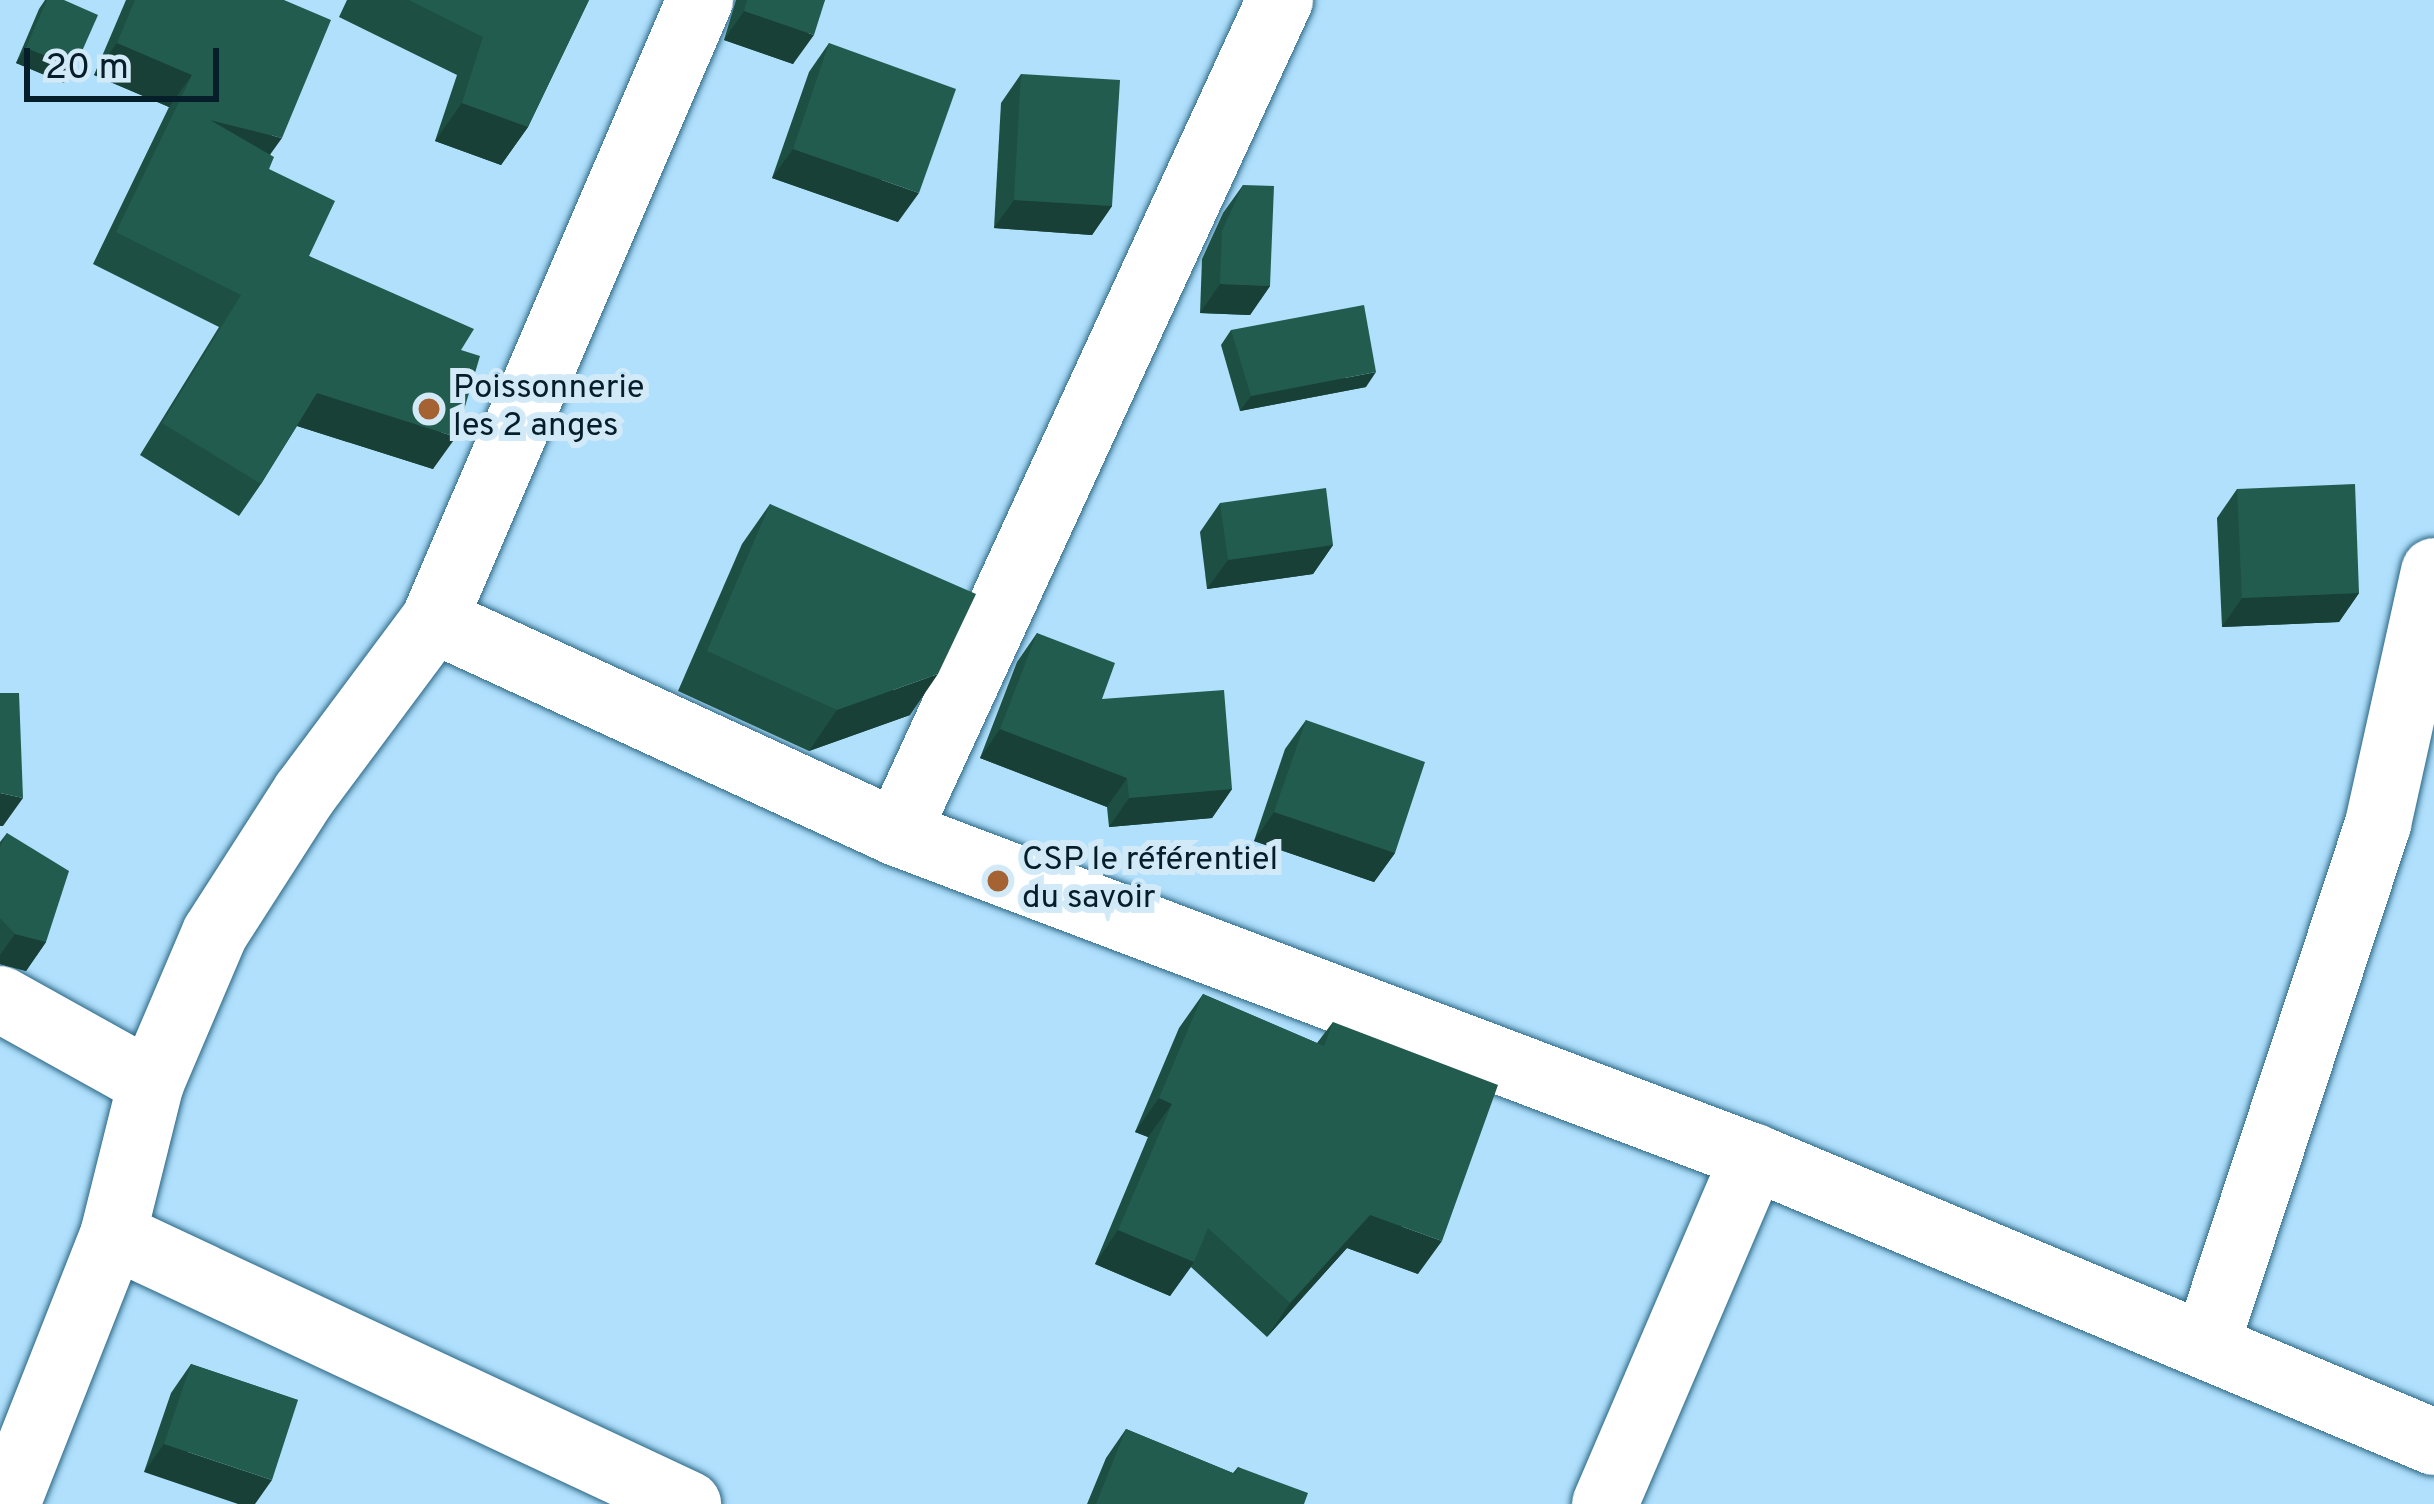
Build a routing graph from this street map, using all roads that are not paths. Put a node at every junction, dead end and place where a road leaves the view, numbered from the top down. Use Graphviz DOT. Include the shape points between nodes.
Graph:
graph roads {
  1 [pos="700,0"];
  2 [pos="1280,0"];
  3 [pos="2434,572"];
  4 [pos="434,620"];
  5 [pos="897,833"];
  6 [pos="0,999"];
  7 [pos="151,1083"];
  8 [pos="1754,1157"];
  9 [pos="113,1234"];
  10 [pos="2206,1346"];
  11 [pos="2434,1442"];
  12 [pos="7,1504"];
  13 [pos="688,1504"];
  14 [pos="1605,1504"];
  1 -- 4 [label="street"];
  2 -- 5 [label="street"];
  3 -- 10 [label="street" via="2378,824"];
  4 -- 5 [label="street"];
  4 -- 7 [label="street" via="305,793 215,932"];
  5 -- 8 [label="street"];
  6 -- 7 [label="street"];
  7 -- 9 [label="street"];
  8 -- 10 [label="street"];
  8 -- 14 [label="street"];
  9 -- 12 [label="street"];
  9 -- 13 [label="street"];
  10 -- 11 [label="street"];
}
